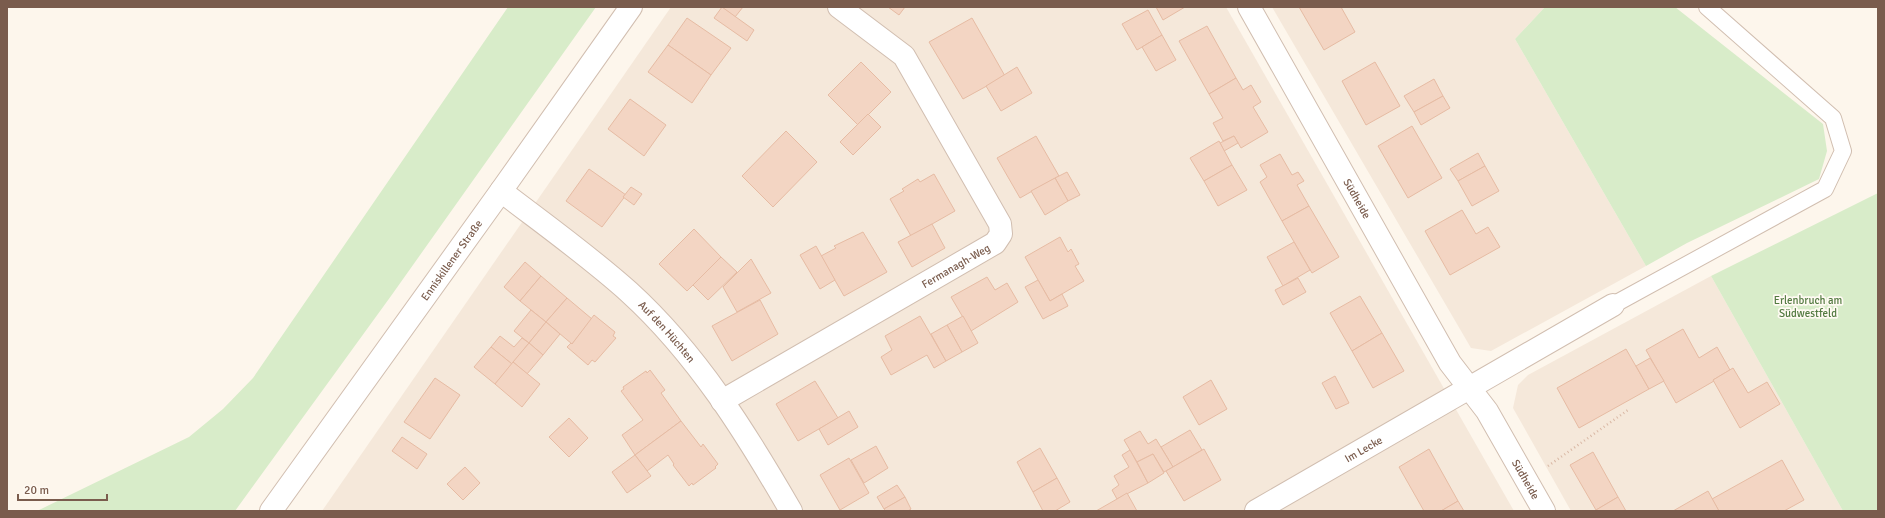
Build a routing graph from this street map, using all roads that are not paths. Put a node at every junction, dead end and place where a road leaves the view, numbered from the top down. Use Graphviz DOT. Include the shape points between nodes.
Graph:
graph roads {
  1 [pos="631,7"];
  2 [pos="839,7"];
  3 [pos="1249,7"];
  4 [pos="1707,7"];
  5 [pos="501,191"];
  6 [pos="1613,305"];
  7 [pos="1470,387"];
  8 [pos="722,401"];
  9 [pos="271,511"];
  10 [pos="791,511"];
  11 [pos="1256,511"];
  12 [pos="1544,511"];
  1 -- 5 [label="street, Enniskillener Straße"];
  2 -- 8 [label="street, Fermanagh-Weg" via="904,56 1000,224 1001,234 994,243"];
  3 -- 7 [label="street, Südheide" via="1450,363"];
  4 -- 6 [label="lane" via="1834,118 1843,151 1825,189"];
  5 -- 8 [label="street, Auf den Hüchten" via="630,293 665,329"];
  5 -- 9 [label="street, Enniskillener Straße"];
  6 -- 7 [label="street"];
  7 -- 11 [label="street, Im Lecke"];
  7 -- 12 [label="street, Südheide"];
  8 -- 10 [label="street, Auf den Hüchten" via="746,434"];
}
